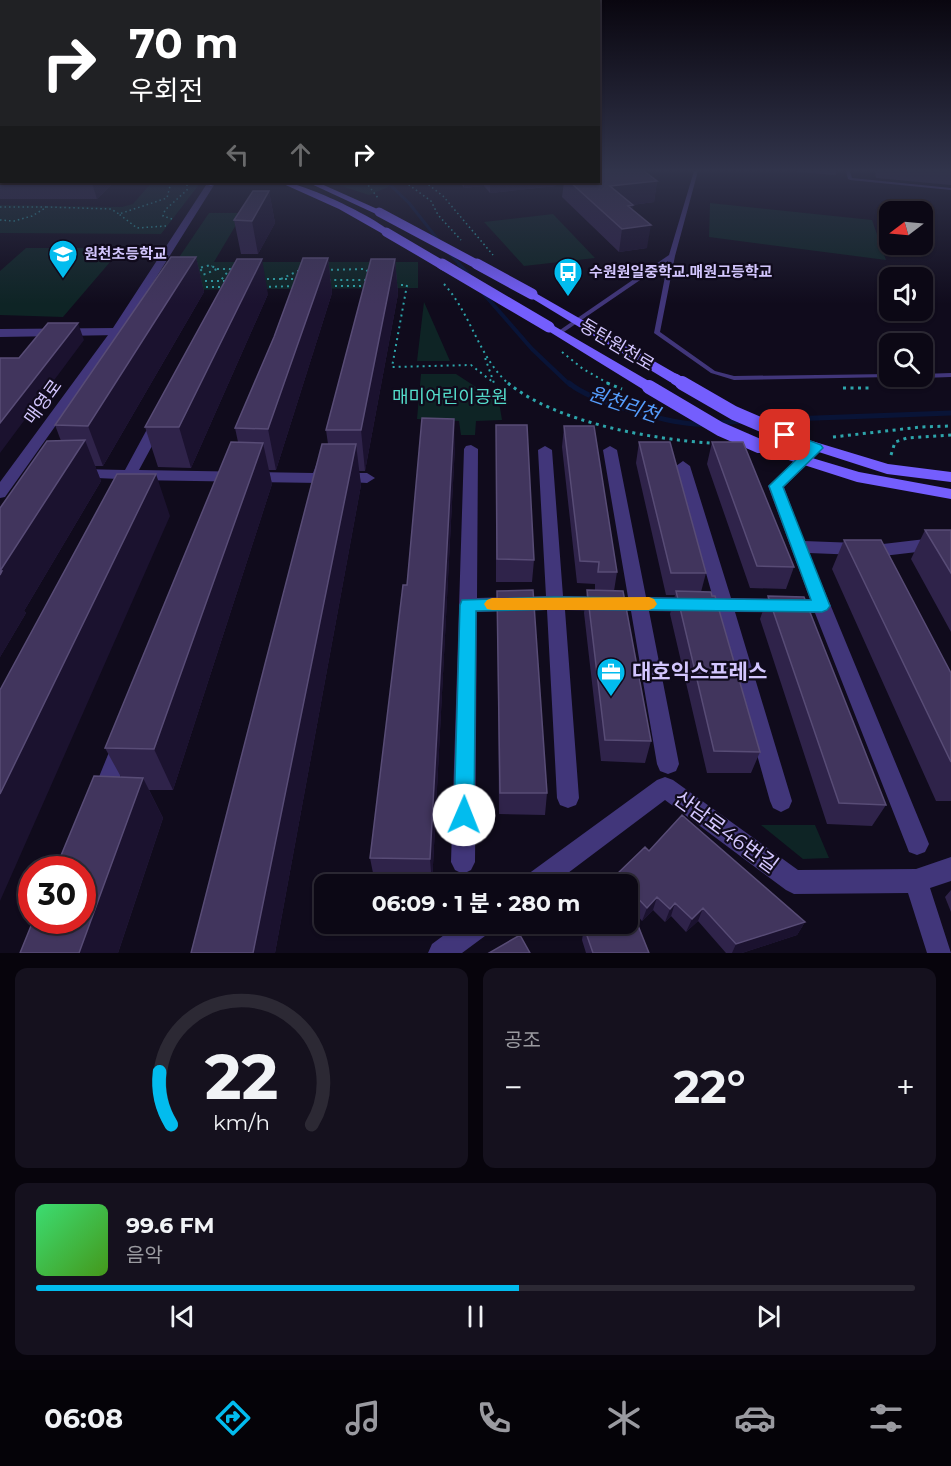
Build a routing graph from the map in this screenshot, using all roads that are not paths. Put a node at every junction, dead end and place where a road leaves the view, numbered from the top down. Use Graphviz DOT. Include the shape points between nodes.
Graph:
graph roads {
  1 [pos="191,215"];
  2 [pos="360,215"];
  3 [pos="385,215"];
  4 [pos="683,215"];
  5 [pos="672,256"];
  6 [pos="576,320"];
  7 [pos="554,330"];
  8 [pos="116,332"];
  9 [pos="1,334"];
  10 [pos="951,375"];
  11 [pos="879,376"];
  12 [pos="933,376"];
  13 [pos="169,402"];
  14 [pos="471,449"];
  15 [pos="545,450"];
  16 [pos="610,450"];
  17 [pos="806,450"];
  18 [pos="326,455"];
  19 [pos="683,466"];
  20 [pos="229,470"];
  21 [pos="130,473"];
  22 [pos="63,474"];
  23 [pos="30,475"];
  24 [pos="367,477"];
  25 [pos="951,477"];
  26 [pos="320,478"];
  27 [pos="3,484"];
  28 [pos="119,494"];
  29 [pos="951,494"];
  30 [pos="218,497"];
  31 [pos="314,501"];
  32 [pos="951,542"];
  33 [pos="798,547"];
  34 [pos="883,550"];
  35 [pos="895,571"];
  36 [pos="555,603"];
  37 [pos="638,603"];
  38 [pos="723,604"];
  39 [pos="468,605"];
  40 [pos="822,606"];
  41 [pos="129,727"];
  42 [pos="668,764"];
  43 [pos="568,798"];
  44 [pos="781,801"];
  45 [pos="94,815"];
  46 [pos="917,844"];
  47 [pos="463,862"];
  48 [pos="951,869"];
  49 [pos="547,874"];
  50 [pos="916,881"];
  51 [pos="467,934"];
  52 [pos="441,953"];
  53 [pos="940,953"];
  1 -- 8 [label="street, 매영로"];
  2 -- 7 [label="main road, 동탄원천로, bridge"];
  3 -- 6 [label="main road, 동탄원천로, bridge"];
  4 -- 5 [label="lane"];
  5 -- 6 [label="lane"];
  5 -- 11 [label="lane" via="657,333 713,372 734,378 764,379"];
  6 -- 7 [label="lane"];
  6 -- 17 [label="main road, 동탄원천로, bridge" via="734,413"];
  7 -- 17 [label="main road, 동탄원천로, bridge" via="720,429 759,446"];
  8 -- 9 [label="street"];
  8 -- 27 [label="street, 매영로"];
  10 -- 12 [label="lane"];
  13 -- 21 [label="street"];
  14 -- 39 [label="street"];
  15 -- 36 [label="street"];
  16 -- 37 [label="street"];
  17 -- 25 [label="main road, 동탄원천로" via="887,469"];
  17 -- 29 [label="main road, 동탄원천로" via="857,477"];
  17 -- 33 [label="street" via="776,486"];
  18 -- 26 [label="street"];
  19 -- 38 [label="street"];
  20 -- 21 [label="street"];
  20 -- 26 [label="street"];
  20 -- 30 [label="street"];
  21 -- 22 [label="street"];
  21 -- 28 [label="street"];
  23 -- 27 [label="street"];
  24 -- 26 [label="street"];
  26 -- 31 [label="street"];
  32 -- 34 [label="street"];
  33 -- 34 [label="street"];
  33 -- 40 [label="street"];
  34 -- 35 [label="street"];
  36 -- 37 [label="street"];
  36 -- 39 [label="street"];
  36 -- 43 [label="street"];
  37 -- 38 [label="street"];
  37 -- 42 [label="street"];
  38 -- 40 [label="street"];
  38 -- 44 [label="street"];
  39 -- 47 [label="street"];
  40 -- 46 [label="street"];
  41 -- 45 [label="street"];
  48 -- 50 [label="street"];
  49 -- 50 [label="street, 산남로46번길" via="665,787 794,882"];
  50 -- 53 [label="street"];
  51 -- 52 [label="street"];
}
